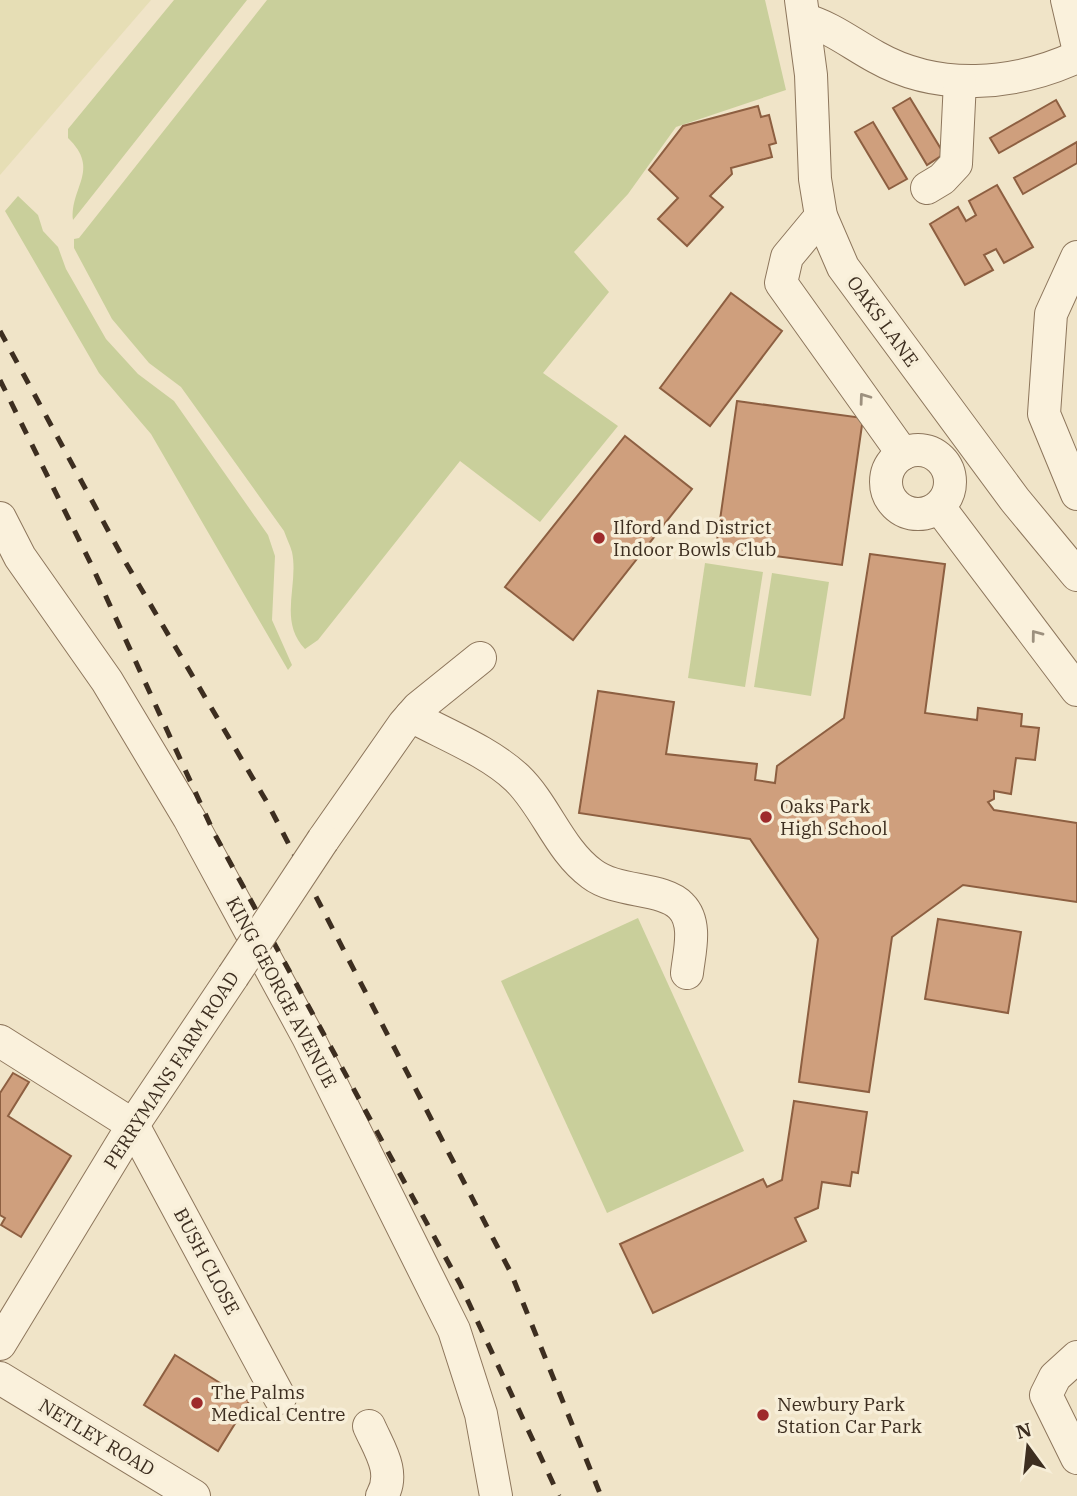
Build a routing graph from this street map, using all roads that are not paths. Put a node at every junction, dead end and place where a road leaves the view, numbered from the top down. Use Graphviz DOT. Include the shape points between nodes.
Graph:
graph roads {
  1 [pos="1068,0"];
  2 [pos="803,10"];
  3 [pos="1077,43"];
  4 [pos="1077,57"];
  5 [pos="960,81"];
  6 [pos="927,188"];
  7 [pos="821,216"];
  8 [pos="1077,257"];
  9 [pos="903,454"];
  10 [pos="1077,494"];
  11 [pos="939,507"];
  12 [pos="0,518"];
  13 [pos="1077,575"];
  14 [pos="480,658"];
  15 [pos="1077,690"];
  16 [pos="404,724"];
  17 [pos="687,973"];
  18 [pos="0,1041"];
  19 [pos="133,1125"];
  20 [pos="0,1344"];
  21 [pos="1077,1357"];
  22 [pos="0,1378"];
  23 [pos="280,1398"];
  24 [pos="369,1426"];
  25 [pos="1077,1458"];
  26 [pos="495,1485"];
  27 [pos="194,1496"];
  28 [pos="382,1496"];
  1 -- 3 [label="street"];
  2 -- 5 [label="street, OAKS LANE" via="896,66"];
  2 -- 7 [label="street, OAKS LANE"];
  4 -- 5 [label="street, OAKS LANE" via="1020,75"];
  5 -- 6 [label="street" via="956,164"];
  9 -- 7 [label="street, one-way" via="781,283 788,257"];
  7 -- 13 [label="street, OAKS LANE" via="860,292 1015,500"];
  8 -- 10 [label="street" via="1051,314 1044,414"];
  9 -- 11 [label="street" via="933,454 947,469 949,489"];
  9 -- 11 [label="street" via="889,469 887,491 892,501 919,514"];
  15 -- 11 [label="street, one-way"];
  12 -- 26 [label="street, KING GEORGE AVENUE" via="20,557 107,681 189,818 307,1037 454,1330 481,1414"];
  14 -- 16 [label="street, PERRYMANS FARM ROAD"];
  16 -- 17 [label="street" via="475,750 517,779 592,875 681,906 691,934"];
  16 -- 19 [label="street, PERRYMANS FARM ROAD, bridge"];
  18 -- 19 [label="street"];
  19 -- 20 [label="street, PERRYMANS FARM ROAD"];
  19 -- 23 [label="street, BUSH CLOSE"];
  21 -- 25 [label="street" via="1055,1377 1046,1395"];
  22 -- 27 [label="street, NETLEY ROAD"];
  24 -- 28 [label="street" via="388,1469"];
}
